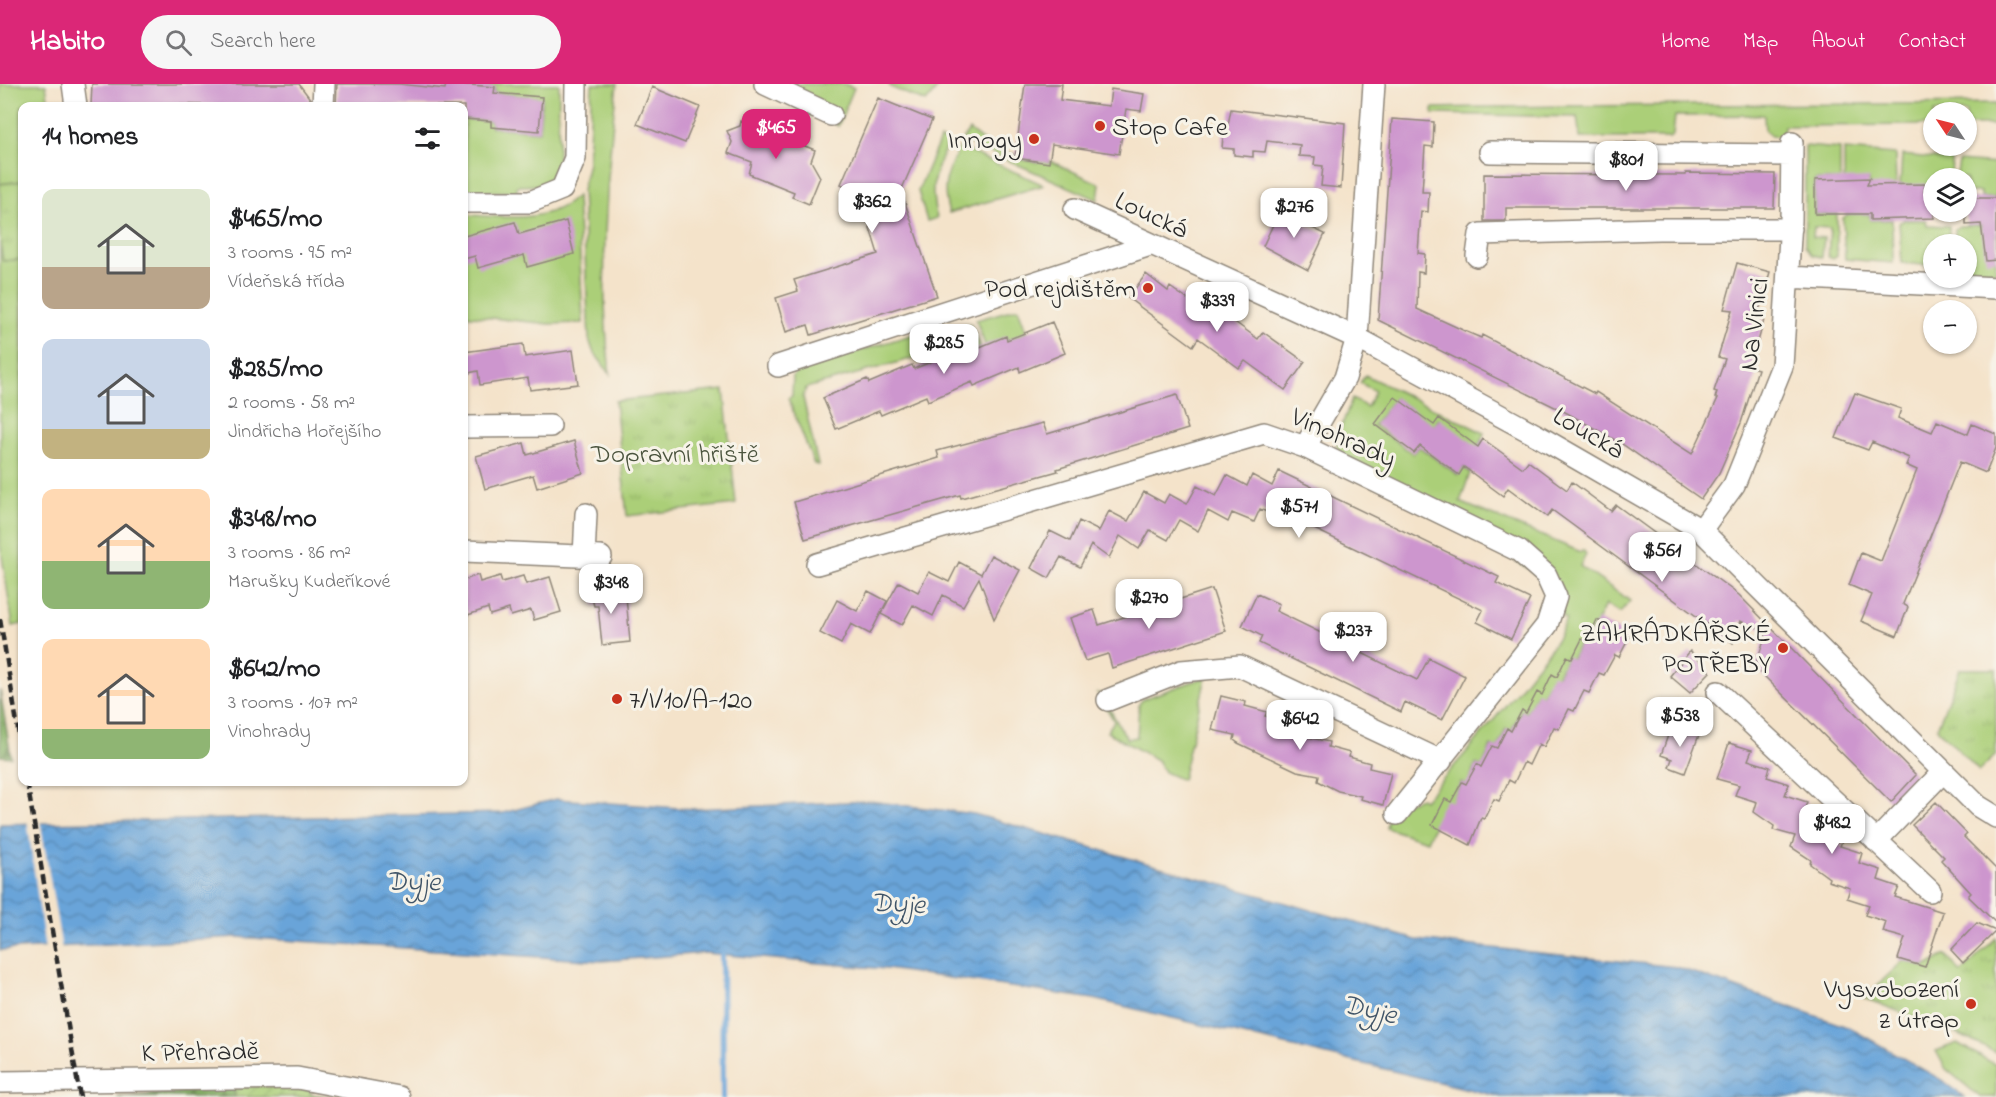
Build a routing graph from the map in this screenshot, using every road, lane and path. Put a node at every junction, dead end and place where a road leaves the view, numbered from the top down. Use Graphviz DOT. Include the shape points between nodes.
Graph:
graph roads {
  1 [pos="73,84"];
  2 [pos="324,84"];
  3 [pos="576,84"];
  4 [pos="765,84"];
  5 [pos="1374,84"];
  6 [pos="75,102"];
  7 [pos="323,102"];
  8 [pos="831,115"];
  9 [pos="1490,152"];
  10 [pos="468,202"];
  11 [pos="1075,209"];
  12 [pos="1791,229"];
  13 [pos="1150,245"];
  14 [pos="1477,256"];
  15 [pos="1788,277"];
  16 [pos="1996,288"];
  17 [pos="1357,338"];
  18 [pos="778,366"];
  19 [pos="550,426"];
  20 [pos="468,427"];
  21 [pos="1305,447"];
  22 [pos="586,514"];
  23 [pos="1701,530"];
  24 [pos="468,551"];
  25 [pos="816,564"];
  26 [pos="1718,692"];
  27 [pos="1108,699"];
  28 [pos="1442,761"];
  29 [pos="1943,772"];
  30 [pos="1397,814"];
  31 [pos="1996,817"];
  32 [pos="1876,841"];
  33 [pos="1930,891"];
  34 [pos="0,1082"];
  35 [pos="399,1097"];
  1 -- 6 [label="street"];
  2 -- 7 [label="street"];
  3 -- 10 [label="street" via="574,158 562,189 530,202"];
  4 -- 8 [label="street"];
  5 -- 17 [label="street"];
  9 -- 12 [label="street, Na Vinici" via="1792,149"];
  11 -- 13 [label="street, Loucká"];
  12 -- 14 [label="street" via="1480,234"];
  12 -- 15 [label="street, Na Vinici"];
  13 -- 17 [label="street, Loucká"];
  13 -- 18 [label="street"];
  15 -- 16 [label="street"];
  15 -- 23 [label="street, Na Vinici" via="1782,366 1734,485"];
  17 -- 21 [label="street" via="1345,378"];
  17 -- 23 [label="street, Loucká"];
  19 -- 20 [label="street"];
  21 -- 25 [label="street, Vinohrady" via="1264,433"];
  21 -- 28 [label="street, Vinohrady" via="1519,551 1546,575 1556,597 1547,625"];
  22 -- 24 [label="street" via="593,557"];
  23 -- 29 [label="street, Loucká"];
  26 -- 32 [label="street"];
  27 -- 28 [label="street" via="1181,671 1240,666"];
  28 -- 30 [label="street, Vinohrady"];
  29 -- 31 [label="street, Loucká" via="1978,806"];
  29 -- 32 [label="street"];
  32 -- 33 [label="street"];
  34 -- 35 [label="street, K Přehradě" via="297,1078"];
}
